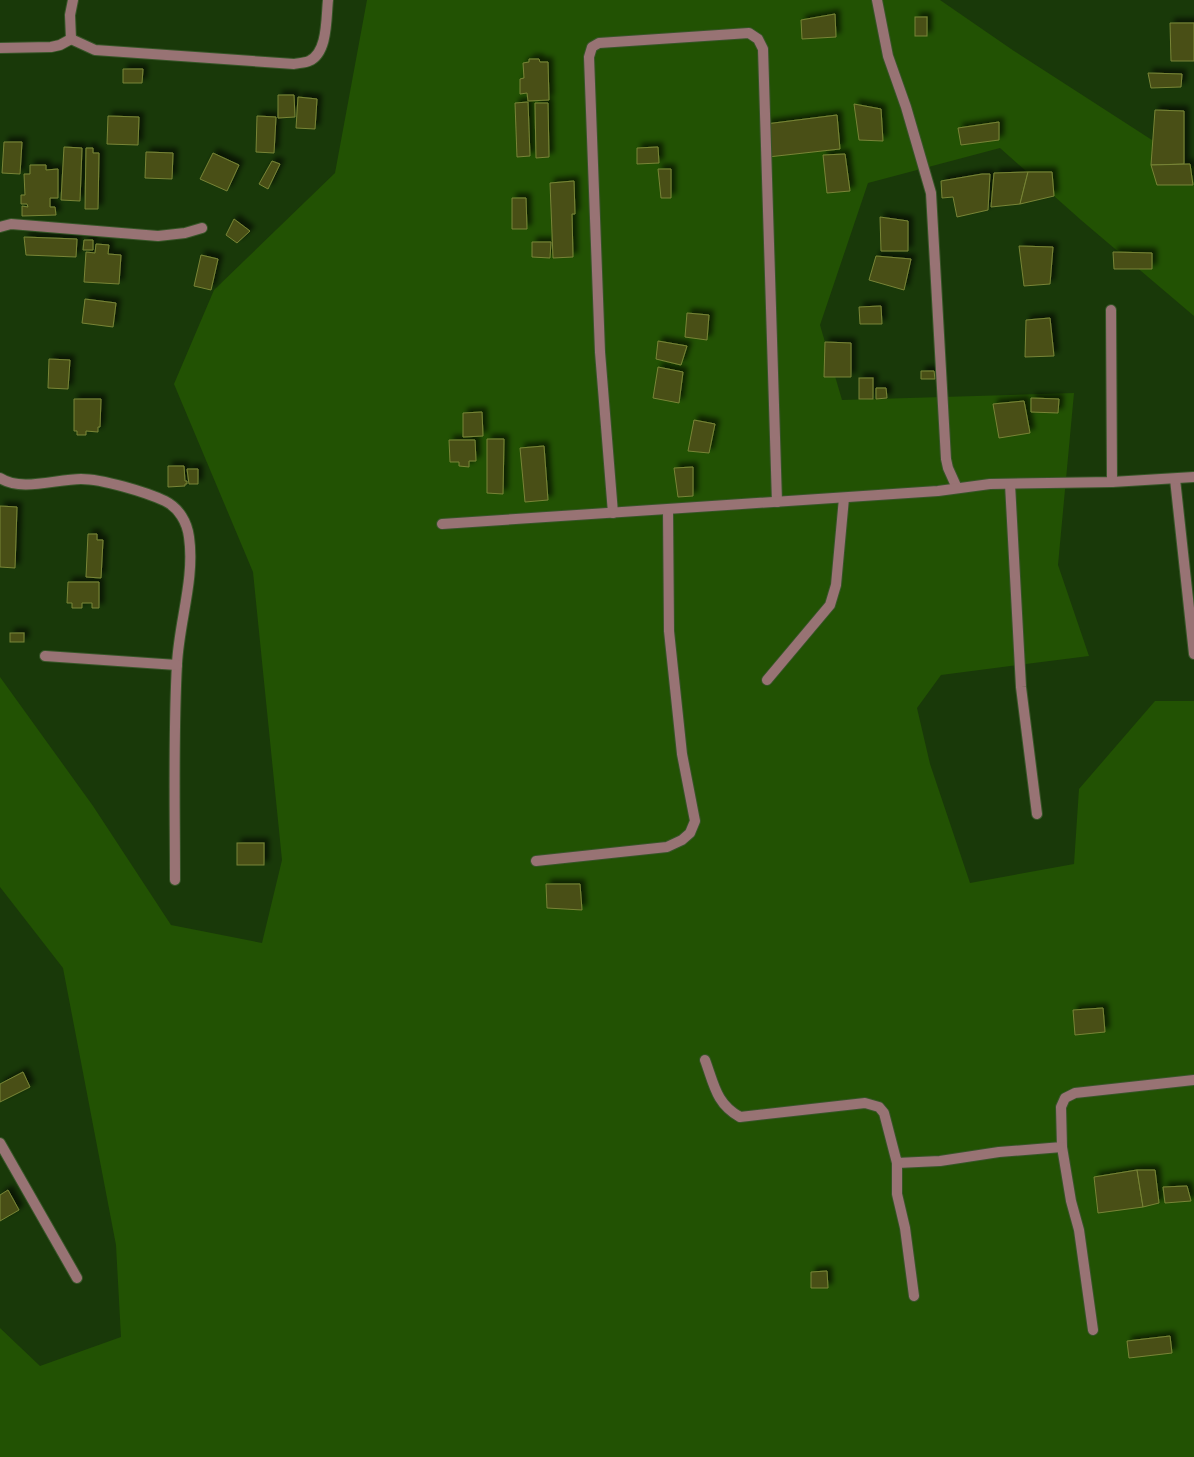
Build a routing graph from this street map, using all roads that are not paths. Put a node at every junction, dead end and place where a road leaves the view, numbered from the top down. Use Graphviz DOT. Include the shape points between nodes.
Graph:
graph roads {
  1 [pos="73,0"];
  2 [pos="328,0"];
  3 [pos="876,0"];
  4 [pos="71,39"];
  5 [pos="0,48"];
  6 [pos="0,227"];
  7 [pos="202,228"];
  8 [pos="1111,310"];
  9 [pos="1194,477"];
  10 [pos="0,478"];
  11 [pos="1175,479"];
  12 [pos="1112,482"];
  13 [pos="1010,484"];
  14 [pos="957,488"];
  15 [pos="844,498"];
  16 [pos="777,502"];
  17 [pos="668,510"];
  18 [pos="613,513"];
  19 [pos="442,524"];
  20 [pos="1194,647"];
  21 [pos="1194,654"];
  22 [pos="45,656"];
  23 [pos="177,665"];
  24 [pos="767,680"];
  25 [pos="1037,814"];
  26 [pos="536,861"];
  27 [pos="175,880"];
  28 [pos="705,1060"];
  29 [pos="1194,1080"];
  30 [pos="0,1143"];
  31 [pos="1062,1147"];
  32 [pos="897,1163"];
  33 [pos="76,1278"];
  34 [pos="914,1296"];
  35 [pos="1093,1330"];
  1 -- 4 [label="street"];
  2 -- 4 [label="street" via="323,46 309,61 294,64 95,50"];
  3 -- 14 [label="street" via="888,56 931,193 946,459"];
  4 -- 5 [label="street" via="51,48"];
  6 -- 7 [label="street" via="11,224 158,236"];
  8 -- 12 [label="street"];
  9 -- 11 [label="street"];
  10 -- 23 [label="street" via="14,485 82,479 129,488 166,502 180,512 189,537 190,565"];
  11 -- 12 [label="street"];
  11 -- 20 [label="street"];
  12 -- 13 [label="street"];
  13 -- 14 [label="street"];
  13 -- 25 [label="street" via="1021,688"];
  14 -- 15 [label="street"];
  15 -- 16 [label="street"];
  15 -- 24 [label="street" via="836,585 830,605"];
  16 -- 17 [label="street"];
  16 -- 18 [label="street" via="763,49 758,39 749,33 599,43 592,47 589,57 600,352"];
  17 -- 18 [label="street"];
  17 -- 26 [label="street" via="669,631 682,754 695,821 682,840 667,847"];
  18 -- 19 [label="street"];
  20 -- 21 [label="street"];
  22 -- 23 [label="street"];
  23 -- 27 [label="street"];
  28 -- 32 [label="street" via="720,1100 740,1118 865,1103 879,1107 884,1113"];
  29 -- 31 [label="street" via="1075,1093 1065,1098 1061,1107"];
  30 -- 33 [label="street"];
  31 -- 32 [label="street"];
  31 -- 35 [label="street" via="1079,1230"];
  32 -- 34 [label="street" via="896,1194 905,1228"];
}
